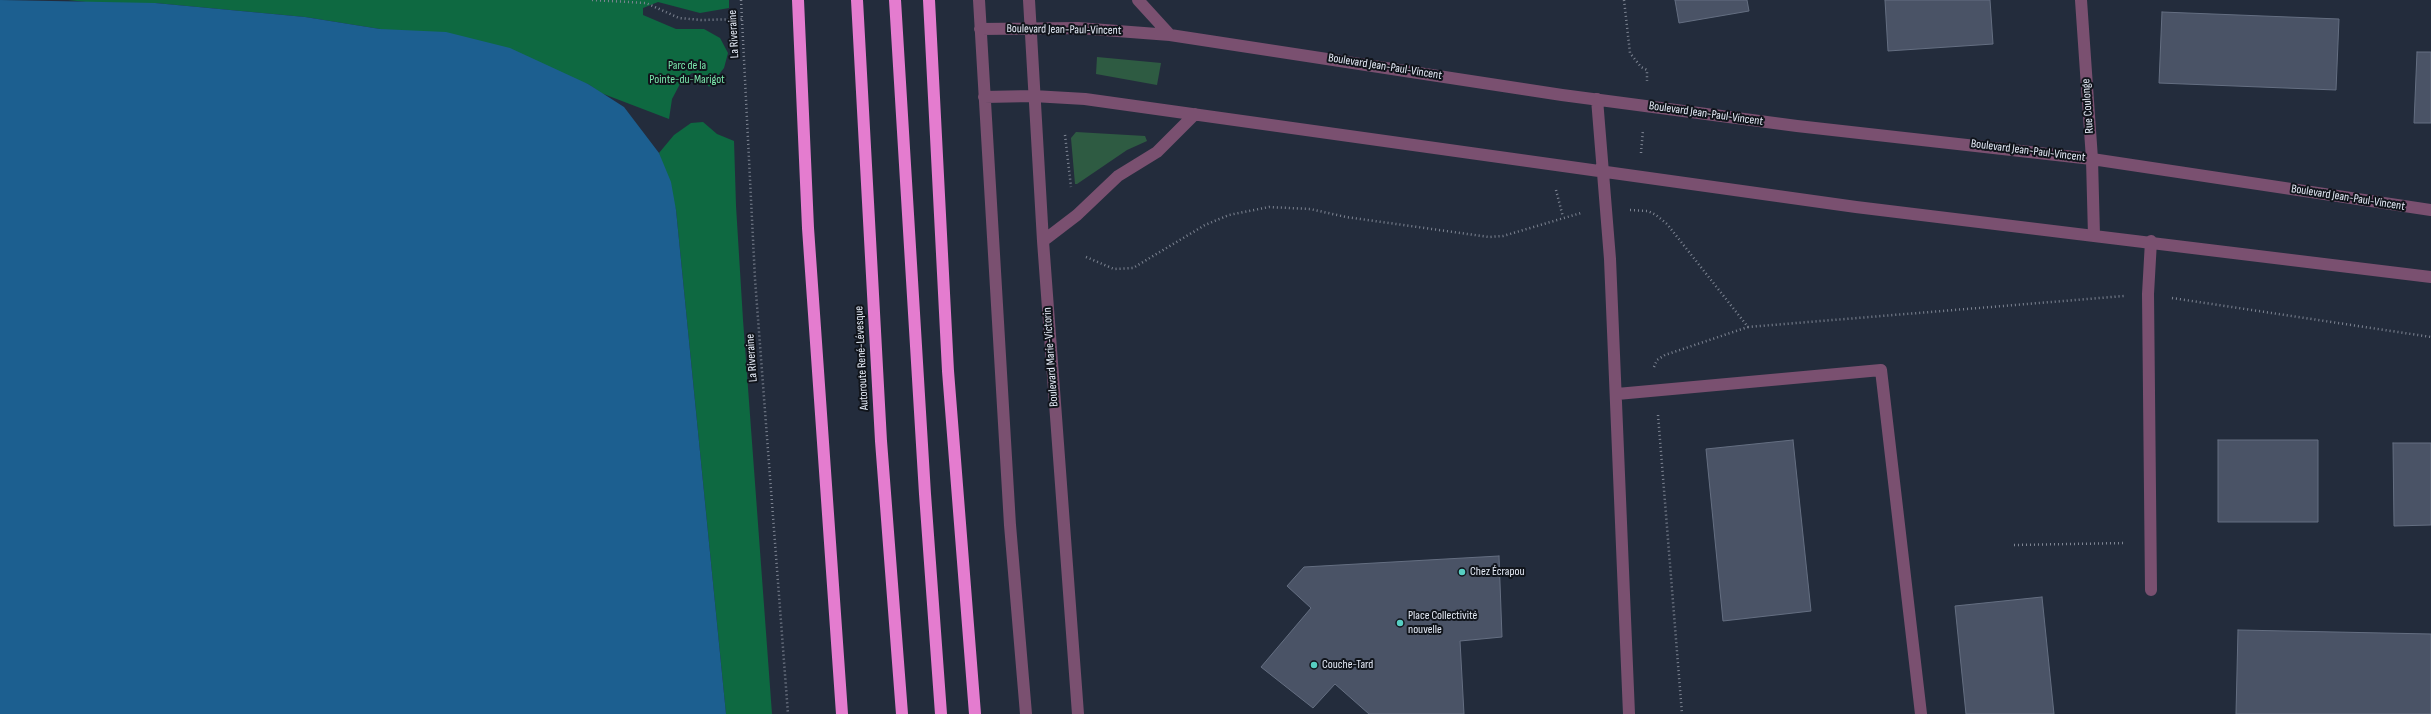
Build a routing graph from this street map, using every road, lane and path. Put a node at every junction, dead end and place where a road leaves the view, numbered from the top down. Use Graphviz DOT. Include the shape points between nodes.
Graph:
graph roads {
  1 [pos="592,0"];
  2 [pos="742,0"];
  3 [pos="798,0"];
  4 [pos="857,0"];
  5 [pos="895,0"];
  6 [pos="929,0"];
  7 [pos="979,0"];
  8 [pos="1029,0"];
  9 [pos="1138,0"];
  10 [pos="1624,0"];
  11 [pos="2081,0"];
  12 [pos="742,19"];
  13 [pos="1030,28"];
  14 [pos="980,29"];
  15 [pos="1170,35"];
  16 [pos="1033,96"];
  17 [pos="984,97"];
  18 [pos="1597,99"];
  19 [pos="1645,106"];
  20 [pos="1196,114"];
  21 [pos="1066,136"];
  22 [pos="2092,158"];
  23 [pos="1602,172"];
  24 [pos="1639,178"];
  25 [pos="1555,186"];
  26 [pos="1071,190"];
  27 [pos="1631,210"];
  28 [pos="1637,210"];
  29 [pos="2431,210"];
  30 [pos="1578,213"];
  31 [pos="1563,217"];
  32 [pos="2094,236"];
  33 [pos="1043,241"];
  34 [pos="2151,241"];
  35 [pos="1086,257"];
  36 [pos="2431,277"];
  37 [pos="2148,294"];
  38 [pos="1748,327"];
  39 [pos="2431,337"];
  40 [pos="1654,368"];
  41 [pos="1617,394"];
  42 [pos="1658,417"];
  43 [pos="2150,543"];
  44 [pos="2014,545"];
  45 [pos="2151,590"];
  46 [pos="788,714"];
  47 [pos="842,714"];
  48 [pos="902,714"];
  49 [pos="941,714"];
  50 [pos="975,714"];
  51 [pos="1026,714"];
  52 [pos="1078,714"];
  53 [pos="1629,714"];
  54 [pos="1682,714"];
  55 [pos="1921,714"];
  1 -- 12 [label="path" via="646,3 679,18"];
  2 -- 12 [label="path, La Riveraine"];
  3 -- 47 [label="highway" via="808,228"];
  4 -- 48 [label="highway, Autoroute René-Lévesque" via="881,434"];
  5 -- 49 [label="highway" via="921,447"];
  6 -- 50 [label="highway" via="948,372"];
  7 -- 14 [label="street"];
  8 -- 13 [label="street, Boulevard Marie-Victorin"];
  9 -- 15 [label="street"];
  10 -- 19 [label="path" via="1630,53 1640,67 1647,70"];
  11 -- 22 [label="street, Rue Coulonge"];
  12 -- 46 [label="path, La Riveraine" via="755,279"];
  13 -- 14 [label="street, Boulevard Jean-Paul-Vincent"];
  13 -- 15 [label="street, Boulevard Jean-Paul-Vincent" via="1078,28"];
  13 -- 16 [label="street, Boulevard Marie-Victorin"];
  14 -- 17 [label="street"];
  15 -- 18 [label="street, Boulevard Jean-Paul-Vincent"];
  16 -- 17 [label="street"];
  16 -- 20 [label="street" via="1084,99"];
  16 -- 33 [label="street, Boulevard Marie-Victorin"];
  17 -- 51 [label="street" via="1010,525"];
  18 -- 19 [label="street, Boulevard Jean-Paul-Vincent"];
  18 -- 23 [label="street"];
  19 -- 22 [label="street, Boulevard Jean-Paul-Vincent" via="1797,126"];
  19 -- 24 [label="path"];
  20 -- 23 [label="street"];
  20 -- 33 [label="street" via="1157,152 1118,176"];
  21 -- 26 [label="path"];
  22 -- 29 [label="street, Boulevard Jean-Paul-Vincent"];
  22 -- 32 [label="street, Rue Coulonge"];
  23 -- 24 [label="street"];
  23 -- 41 [label="street" via="1610,259"];
  24 -- 28 [label="path"];
  24 -- 32 [label="street"];
  25 -- 31 [label="path"];
  27 -- 28 [label="path"];
  28 -- 38 [label="path" via="1656,215 1667,224"];
  30 -- 31 [label="path"];
  31 -- 35 [label="path" via="1503,236 1489,237 1346,217 1310,209 1269,207 1229,215 1205,225 1133,268 1114,269"];
  32 -- 34 [label="street"];
  33 -- 52 [label="street, Boulevard Marie-Victorin"];
  34 -- 36 [label="street"];
  34 -- 37 [label="street"];
  37 -- 38 [label="path"];
  37 -- 39 [label="path"];
  37 -- 43 [label="street"];
  38 -- 40 [label="path" via="1665,355 1657,360"];
  41 -- 53 [label="street"];
  41 -- 55 [label="street" via="1881,370"];
  42 -- 54 [label="path"];
  43 -- 44 [label="path"];
  43 -- 45 [label="street"];
}
